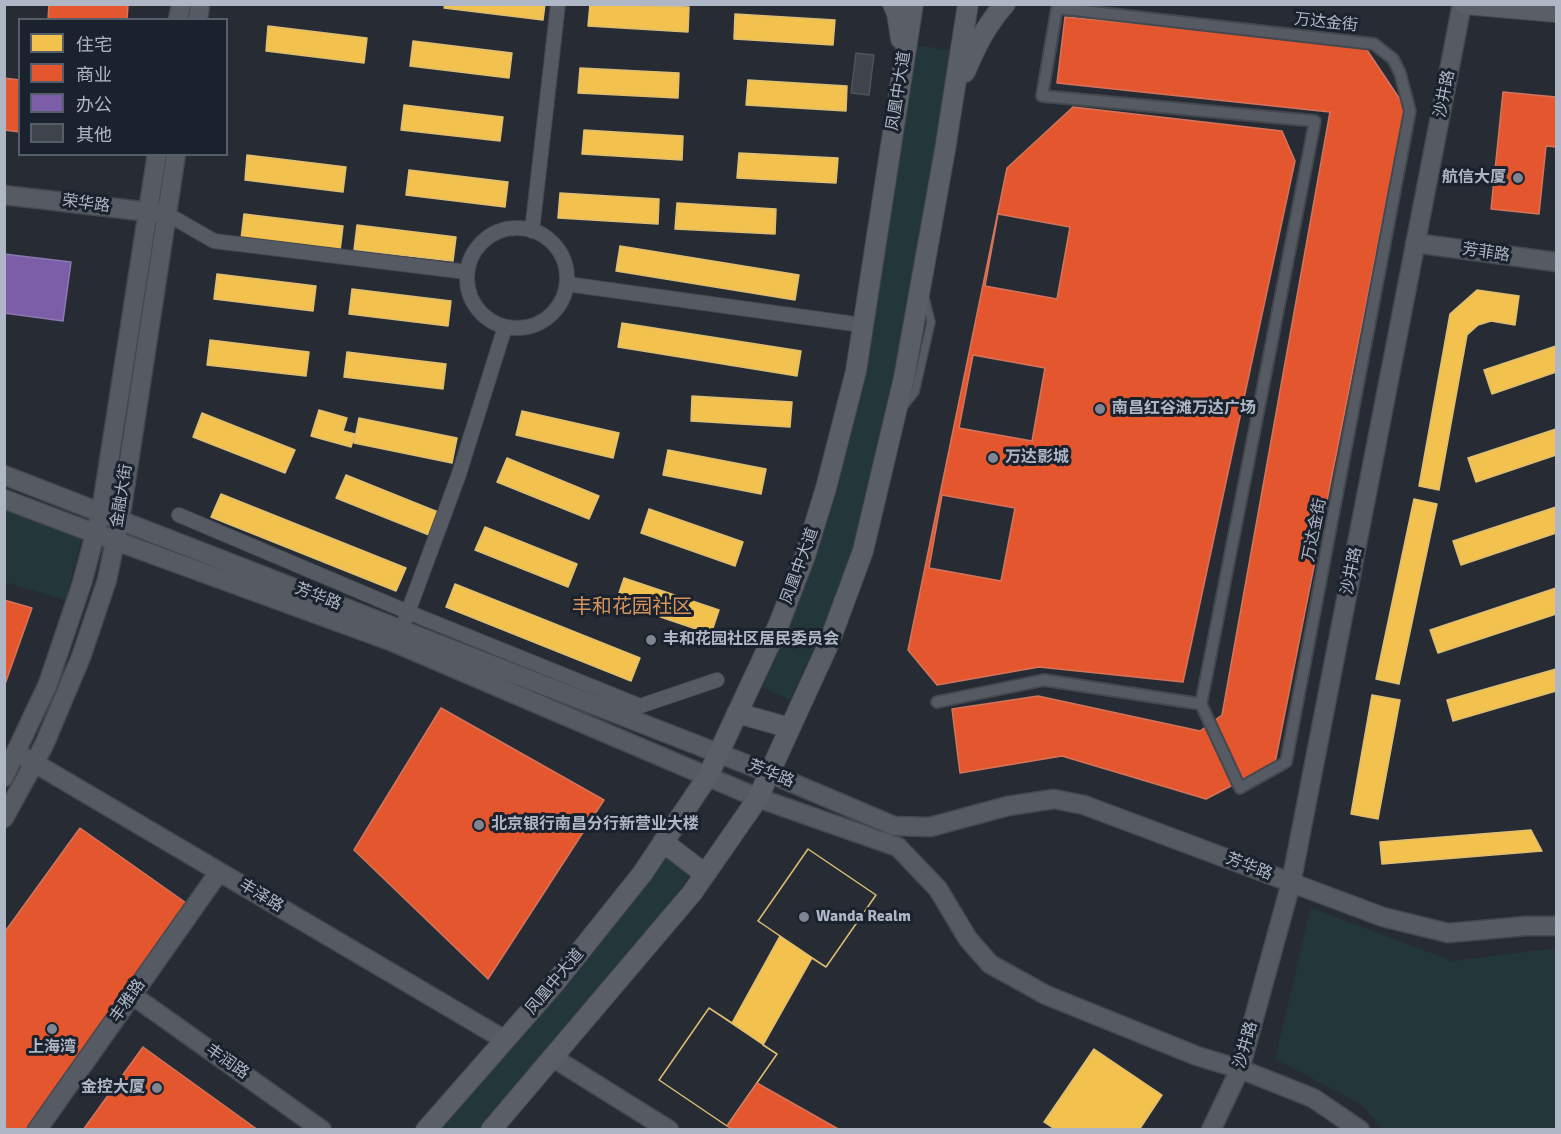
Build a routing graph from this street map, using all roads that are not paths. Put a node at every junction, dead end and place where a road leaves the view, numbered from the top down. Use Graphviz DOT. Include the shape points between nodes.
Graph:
graph roads {
  1 [pos="558,4"];
  2 [pos="893,4"];
  3 [pos="913,4"];
  4 [pos="968,4"];
  5 [pos="1005,4"];
  6 [pos="1463,4"];
  7 [pos="1557,12"];
  8 [pos="953,102"];
  9 [pos="893,130"];
  10 [pos="157,156"];
  11 [pos="177,156"];
  12 [pos="4,195"];
  13 [pos="148,212"];
  14 [pos="167,214"];
  15 [pos="532,231"];
  16 [pos="1415,243"];
  17 [pos="1557,262"];
  18 [pos="467,272"];
  19 [pos="567,284"];
  20 [pos="862,325"];
  21 [pos="505,327"];
  22 [pos="4,475"];
  23 [pos="4,499"];
  24 [pos="101,512"];
  25 [pos="179,515"];
  26 [pos="119,519"];
  27 [pos="94,534"];
  28 [pos="115,541"];
  29 [pos="408,612"];
  30 [pos="402,630"];
  31 [pos="717,680"];
  32 [pos="937,702"];
  33 [pos="1201,704"];
  34 [pos="737,713"];
  35 [pos="790,728"];
  36 [pos="16,753"];
  37 [pos="719,753"];
  38 [pos="34,762"];
  39 [pos="769,773"];
  40 [pos="708,776"];
  41 [pos="4,777"];
  42 [pos="758,798"];
  43 [pos="4,818"];
  44 [pos="663,842"];
  45 [pos="219,872"];
  46 [pos="705,874"];
  47 [pos="1291,883"];
  48 [pos="1557,926"];
  49 [pos="132,995"];
  50 [pos="505,1040"];
  51 [pos="552,1057"];
  52 [pos="1240,1069"];
  53 [pos="37,1130"];
  54 [pos="322,1130"];
  55 [pos="426,1130"];
  56 [pos="491,1130"];
  57 [pos="669,1130"];
  58 [pos="1211,1130"];
  59 [pos="1360,1130"];
  1 -- 15 [label="street"];
  2 -- 9 [label="main road" via="901,34"];
  3 -- 9 [label="main road, 凤凰中大道"];
  4 -- 8 [label="main road"];
  5 -- 8 [label="main road" via="977,43"];
  6 -- 7 [label="main road"];
  6 -- 16 [label="street, 沙井路"];
  8 -- 35 [label="main road" via="921,283 863,551 829,643"];
  9 -- 20 [label="main road, 凤凰中大道"];
  10 -- 13 [label="street, 金融大街"];
  11 -- 14 [label="street, 金融大街"];
  12 -- 13 [label="street, 荣华路"];
  13 -- 14 [label="street, 荣华路"];
  13 -- 24 [label="street, 金融大街"];
  14 -- 18 [label="street" via="214,241"];
  14 -- 26 [label="street, 金融大街"];
  15 -- 18 [label="street" via="515,228 483,241 472,255"];
  15 -- 19 [label="street" via="545,236 563,257"];
  16 -- 17 [label="street, 芳菲路"];
  16 -- 47 [label="street, 沙井路"];
  18 -- 21 [label="street" via="467,286 476,307 492,322"];
  19 -- 20 [label="street"];
  19 -- 21 [label="street" via="552,314 538,324"];
  20 -- 34 [label="main road, 凤凰中大道" via="856,371 805,556 779,624"];
  21 -- 29 [label="street" via="458,477"];
  22 -- 24 [label="street, 芳华路"];
  23 -- 27 [label="street, 芳华路"];
  24 -- 26 [label="street, 芳华路"];
  24 -- 27 [label="street, 金融大街"];
  25 -- 29 [label="street"];
  26 -- 28 [label="street, 金融大街"];
  26 -- 30 [label="street, 芳华路"];
  27 -- 28 [label="street, 芳华路"];
  27 -- 36 [label="street, 金融大街" via="48,684"];
  28 -- 38 [label="street, 金融大街" via="107,580 81,657"];
  28 -- 40 [label="street, 芳华路" via="393,642"];
  29 -- 30 [label="street"];
  29 -- 31 [label="street" via="640,706"];
  30 -- 37 [label="street, 芳华路"];
  32 -- 33 [label="street" via="1044,680"];
  33 -- 33 [label="street, 万达金街" via="1240,788 1286,762 1410,111 1393,59 1374,44 1057,8 1042,96 1315,122"];
  34 -- 35 [label="main road"];
  34 -- 37 [label="main road, 凤凰中大道"];
  35 -- 39 [label="main road"];
  36 -- 38 [label="street, 丰泽路"];
  36 -- 41 [label="street, 金融大街"];
  37 -- 39 [label="street, 芳华路"];
  37 -- 40 [label="main road, 凤凰中大道"];
  38 -- 43 [label="street, 金融大街"];
  38 -- 45 [label="street, 丰泽路"];
  39 -- 42 [label="main road"];
  39 -- 47 [label="street, 芳华路" via="894,826 930,827 1054,798 1084,805"];
  40 -- 42 [label="street, 芳华路"];
  40 -- 44 [label="main road, 凤凰中大道"];
  42 -- 46 [label="main road"];
  42 -- 52 [label="street, 芳华路" via="898,847 938,890 968,939 990,964 1046,995 1197,1056"];
  44 -- 46 [label="main road"];
  44 -- 50 [label="main road, 凤凰中大道" via="642,874"];
  45 -- 49 [label="street, 丰雅路"];
  45 -- 50 [label="street, 丰泽路"];
  46 -- 51 [label="main road"];
  47 -- 48 [label="street, 芳华路" via="1383,917 1448,933"];
  47 -- 52 [label="street, 沙井路"];
  49 -- 53 [label="street, 丰雅路"];
  49 -- 54 [label="street, 丰润路"];
  50 -- 55 [label="main road, 凤凰中大道"];
  51 -- 56 [label="main road"];
  51 -- 57 [label="street"];
  52 -- 58 [label="street, 沙井路"];
  52 -- 59 [label="street, 芳华路" via="1313,1098"];
}
